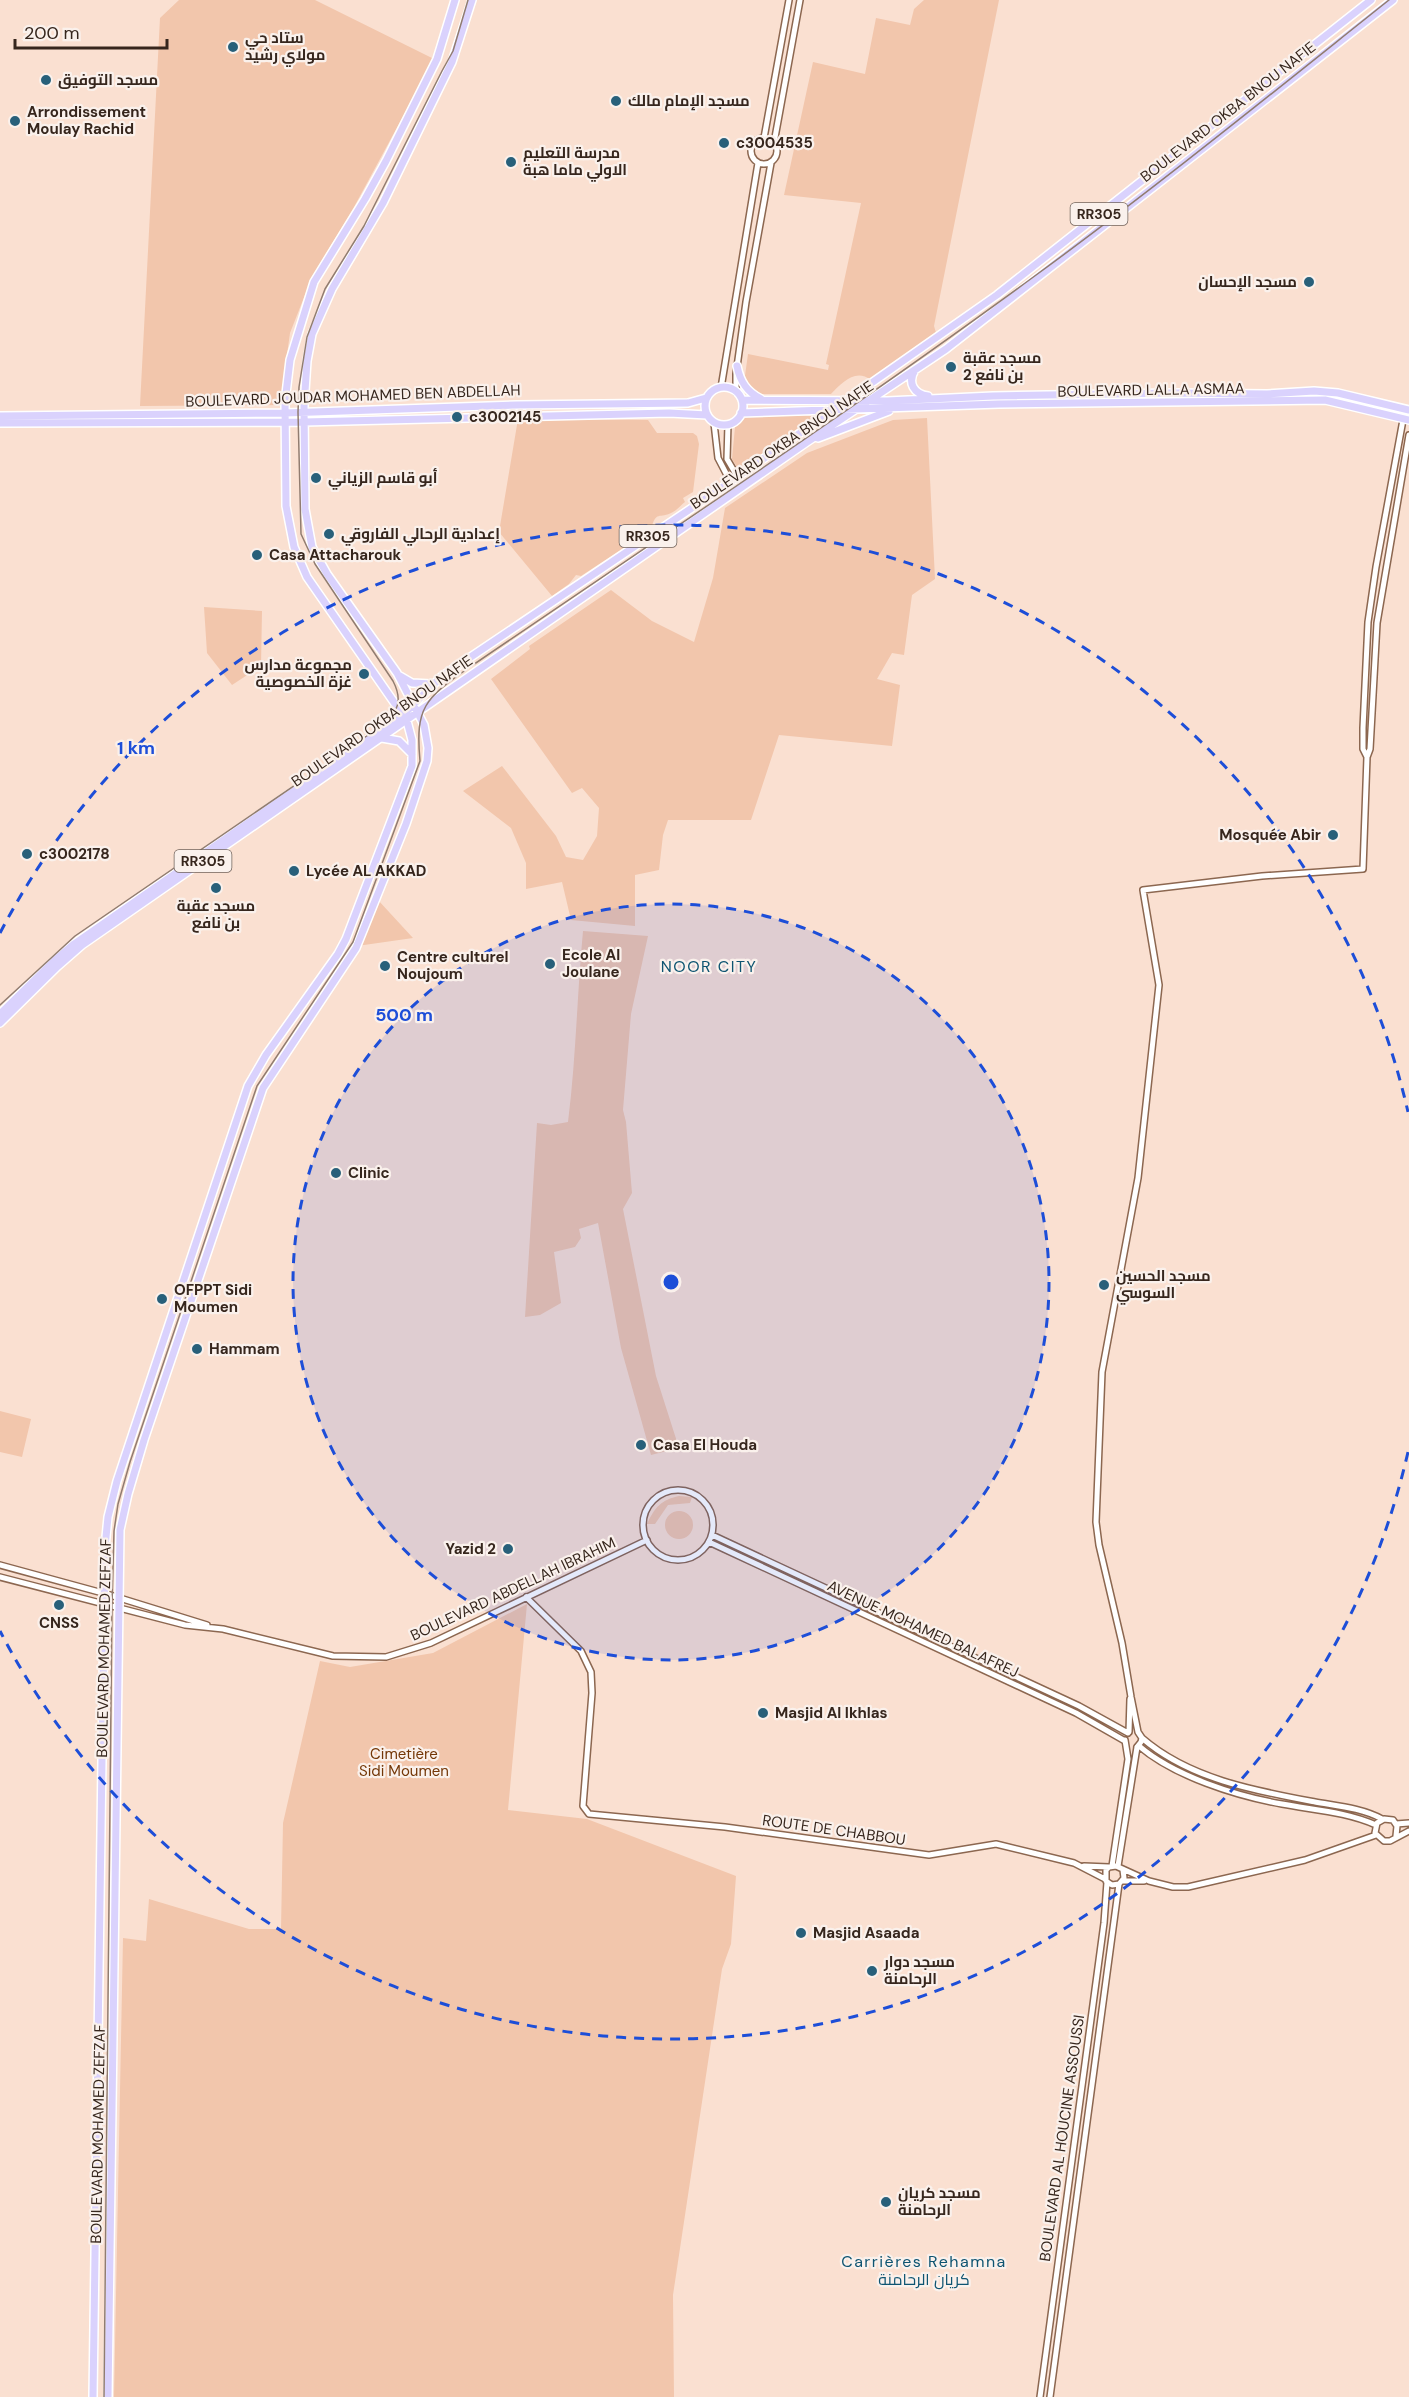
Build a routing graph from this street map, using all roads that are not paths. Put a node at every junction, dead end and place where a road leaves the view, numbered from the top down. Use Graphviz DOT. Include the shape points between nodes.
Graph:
graph roads {
  1 [pos="454,0"];
  2 [pos="472,0"];
  3 [pos="789,0"];
  4 [pos="800,0"];
  5 [pos="1371,0"];
  6 [pos="1393,0"];
  7 [pos="764,138"];
  8 [pos="774,142"];
  9 [pos="758,163"];
  10 [pos="771,163"];
  11 [pos="737,366"];
  12 [pos="915,369"];
  13 [pos="721,388"];
  14 [pos="736,392"];
  15 [pos="706,398"];
  16 [pos="846,399"];
  17 [pos="936,399"];
  18 [pos="741,400"];
  19 [pos="763,400"];
  20 [pos="870,400"];
  21 [pos="894,408"];
  22 [pos="1407,409"];
  23 [pos="832,410"];
  24 [pos="854,410"];
  25 [pos="798,411"];
  26 [pos="304,412"];
  27 [pos="285,413"];
  28 [pos="741,413"];
  29 [pos="707,415"];
  30 [pos="0,416"];
  31 [pos="1406,420"];
  32 [pos="284,422"];
  33 [pos="304,422"];
  34 [pos="0,423"];
  35 [pos="714,423"];
  36 [pos="728,424"];
  37 [pos="809,426"];
  38 [pos="1409,435"];
  39 [pos="807,442"];
  40 [pos="738,476"];
  41 [pos="730,481"];
  42 [pos="397,673"];
  43 [pos="431,684"];
  44 [pos="414,705"];
  45 [pos="429,706"];
  46 [pos="418,714"];
  47 [pos="405,718"];
  48 [pos="424,725"];
  49 [pos="379,739"];
  50 [pos="413,756"];
  51 [pos="1367,757"];
  52 [pos="0,1014"];
  53 [pos="0,1023"];
  54 [pos="712,1535"];
  55 [pos="647,1540"];
  56 [pos="709,1542"];
  57 [pos="0,1565"];
  58 [pos="0,1577"];
  59 [pos="105,1594"];
  60 [pos="526,1597"];
  61 [pos="118,1602"];
  62 [pos="105,1604"];
  63 [pos="1131,1697"];
  64 [pos="1128,1732"];
  65 [pos="1140,1735"];
  66 [pos="1126,1742"];
  67 [pos="1138,1746"];
  68 [pos="1382,1819"];
  69 [pos="1409,1822"];
  70 [pos="1396,1824"];
  71 [pos="1376,1825"];
  72 [pos="1409,1831"];
  73 [pos="1376,1835"];
  74 [pos="1396,1836"];
  75 [pos="1082,1866"];
  76 [pos="1115,1867"];
  77 [pos="1106,1881"];
  78 [pos="1149,1881"];
  79 [pos="1121,1882"];
  80 [pos="93,2397"];
  81 [pos="108,2397"];
  82 [pos="1040,2397"];
  83 [pos="1050,2397"];
  1 -- 27 [label="main road" via="437,59 365,199 314,282 290,360"];
  2 -- 26 [label="main road, BOULEVARD MOHAMED ZEFZAF" via="452,62 383,203 332,289 312,334"];
  3 -- 7 [label="street"];
  4 -- 8 [label="street"];
  5 -- 16 [label="main road, BOULEVARD OKBA BNOU NAFIE / RR305" via="997,295"];
  6 -- 12 [label="main road, BOULEVARD OKBA BNOU NAFIE / RR305" via="946,349"];
  7 -- 8 [label="street"];
  7 -- 9 [label="street" via="751,149"];
  8 -- 10 [label="street" via="777,156"];
  9 -- 10 [label="street"];
  9 -- 13 [label="street"];
  10 -- 11 [label="street"];
  11 -- 14 [label="street"];
  11 -- 19 [label="main road" via="748,391"];
  12 -- 17 [label="main road" via="911,379 914,390"];
  12 -- 20 [label="main road, BOULEVARD OKBA BNOU NAFIE / RR305"];
  13 -- 14 [label="main road"];
  13 -- 15 [label="main road"];
  14 -- 18 [label="main road"];
  15 -- 26 [label="main road, BOULEVARD JOUDAR MOHAMED BEN ABDELLAH" via="688,403"];
  15 -- 29 [label="main road"];
  16 -- 19 [label="main road"];
  16 -- 20 [label="main road"];
  16 -- 23 [label="main road, BOULEVARD OKBA BNOU NAFIE / RR305"];
  17 -- 20 [label="main road, BOULEVARD LALLA ASMAA"];
  17 -- 22 [label="main road, BOULEVARD LALLA ASMAA" via="1314,391"];
  18 -- 19 [label="main road"];
  18 -- 28 [label="main road"];
  20 -- 24 [label="main road, BOULEVARD OKBA BNOU NAFIE / RR305"];
  21 -- 24 [label="main road, BOULEVARD LALLA ASMAA"];
  21 -- 31 [label="main road, BOULEVARD LALLA ASMAA" via="1325,400"];
  21 -- 39 [label="main road"];
  22 -- 31 [label="street"];
  23 -- 24 [label="main road"];
  23 -- 25 [label="main road"];
  23 -- 37 [label="main road, BOULEVARD OKBA BNOU NAFIE / RR305"];
  24 -- 39 [label="main road, BOULEVARD OKBA BNOU NAFIE / RR305"];
  25 -- 28 [label="main road"];
  25 -- 37 [label="main road"];
  26 -- 27 [label="main road, BOULEVARD JOUDAR MOHAMED BEN ABDELLAH"];
  26 -- 33 [label="main road, BOULEVARD MOHAMED ZEFZAF"];
  27 -- 30 [label="main road, BOULEVARD JOUDAR MOHAMED BEN ABDELLAH"];
  27 -- 32 [label="main road"];
  28 -- 36 [label="main road"];
  29 -- 33 [label="main road, BOULEVARD JOUDAR MOHAMED BEN ABDELLAH"];
  29 -- 35 [label="main road"];
  31 -- 51 [label="street" via="1368,622 1363,728"];
  32 -- 33 [label="main road, BOULEVARD JOUDAR MOHAMED BEN ABDELLAH"];
  32 -- 34 [label="main road, BOULEVARD JOUDAR MOHAMED BEN ABDELLAH"];
  32 -- 47 [label="main road" via="286,506 301,565"];
  33 -- 42 [label="main road, BOULEVARD MOHAMED ZEFZAF" via="305,509 312,547"];
  35 -- 36 [label="main road"];
  35 -- 41 [label="street" via="718,458"];
  36 -- 40 [label="street" via="727,459"];
  37 -- 40 [label="main road, BOULEVARD OKBA BNOU NAFIE / RR305"];
  38 -- 51 [label="street" via="1377,623"];
  39 -- 45 [label="main road, BOULEVARD OKBA BNOU NAFIE / RR305"];
  40 -- 41 [label="main road, BOULEVARD OKBA BNOU NAFIE / RR305"];
  41 -- 43 [label="main road, BOULEVARD OKBA BNOU NAFIE / RR305"];
  42 -- 43 [label="main road" via="412,683"];
  42 -- 44 [label="main road, BOULEVARD MOHAMED ZEFZAF"];
  43 -- 44 [label="main road, BOULEVARD OKBA BNOU NAFIE / RR305"];
  44 -- 46 [label="main road, BOULEVARD MOHAMED ZEFZAF"];
  44 -- 47 [label="main road, BOULEVARD OKBA BNOU NAFIE / RR305"];
  45 -- 46 [label="main road, BOULEVARD OKBA BNOU NAFIE / RR305"];
  45 -- 48 [label="main road"];
  46 -- 47 [label="main road, BOULEVARD OKBA BNOU NAFIE / RR305"];
  46 -- 48 [label="main road, BOULEVARD MOHAMED ZEFZAF"];
  47 -- 49 [label="main road, BOULEVARD OKBA BNOU NAFIE / RR305"];
  47 -- 50 [label="main road, BOULEVARD MOHAMED ZEFZAF" via="411,730"];
  47 -- 52 [label="main road, BOULEVARD OKBA BNOU NAFIE / RR305" via="74,944"];
  48 -- 61 [label="main road, BOULEVARD MOHAMED ZEFZAF" via="428,748 424,770 356,948 266,1082 250,1122 134,1469 119,1536"];
  49 -- 50 [label="main road" via="399,741"];
  49 -- 53 [label="main road, BOULEVARD OKBA BNOU NAFIE / RR305" via="82,945"];
  50 -- 59 [label="main road, BOULEVARD MOHAMED ZEFZAF" via="343,945 248,1086 115,1488 106,1527"];
  51 -- 63 [label="street" via="1363,869 1143,890 1159,986 1138,1178 1102,1372 1097,1511 1099,1545"];
  54 -- 55 [label="street" via="712,1516 705,1502 693,1493 678,1490 664,1493 647,1508 643,1521"];
  54 -- 56 [label="street"];
  54 -- 64 [label="street, AVENUE MOHAMED BALAFREJ"];
  55 -- 56 [label="street" via="657,1553 673,1559 691,1557"];
  55 -- 60 [label="street, BOULEVARD ABDELLAH IBRAHIM"];
  56 -- 66 [label="street, AVENUE MOHAMED BALAFREJ" via="1076,1713"];
  57 -- 59 [label="street, BOULEVARD ABDELLAH IBRAHIM"];
  58 -- 62 [label="street, BOULEVARD ABDELLAH IBRAHIM"];
  59 -- 61 [label="street, BOULEVARD ABDELLAH IBRAHIM"];
  59 -- 62 [label="main road, BOULEVARD MOHAMED ZEFZAF"];
  60 -- 61 [label="street, BOULEVARD ABDELLAH IBRAHIM" via="431,1643 402,1654 372,1658 323,1654 211,1627 185,1625"];
  60 -- 75 [label="street, ROUTE DE CHABBOU" via="581,1651 591,1672 583,1806 586,1812 929,1855 996,1844"];
  61 -- 62 [label="street, BOULEVARD ABDELLAH IBRAHIM"];
  61 -- 81 [label="main road, BOULEVARD MOHAMED ZEFZAF"];
  62 -- 80 [label="main road, BOULEVARD MOHAMED ZEFZAF"];
  63 -- 64 [label="street"];
  63 -- 65 [label="street"];
  64 -- 65 [label="street"];
  64 -- 66 [label="street"];
  65 -- 67 [label="street"];
  65 -- 68 [label="street" via="1172,1758 1219,1779 1364,1811"];
  66 -- 67 [label="street, AVENUE MOHAMED BALAFREJ" via="1131,1747"];
  66 -- 76 [label="street" via="1128,1759"];
  67 -- 71 [label="street, AVENUE MOHAMED BALAFREJ" via="1171,1767 1220,1787"];
  67 -- 76 [label="street"];
  68 -- 70 [label="street"];
  68 -- 71 [label="street"];
  69 -- 70 [label="street"];
  70 -- 74 [label="street"];
  71 -- 73 [label="street"];
  72 -- 74 [label="street"];
  73 -- 74 [label="street" via="1386,1841"];
  73 -- 78 [label="street, ROUTE DE CHABBOU" via="1305,1860 1201,1885 1178,1888"];
  75 -- 76 [label="street, ROUTE DE CHABBOU"];
  75 -- 77 [label="street, ROUTE DE CHABBOU"];
  76 -- 77 [label="street, BOULEVARD AL HOUCINE ASSOUSSI" via="1105,1872"];
  76 -- 78 [label="street, ROUTE DE CHABBOU"];
  76 -- 79 [label="street, BOULEVARD AL HOUCINE ASSOUSSI"];
  77 -- 79 [label="street, ROUTE DE CHABBOU" via="1114,1885"];
  77 -- 82 [label="street, BOULEVARD AL HOUCINE ASSOUSSI" via="1104,1923"];
  78 -- 79 [label="street, ROUTE DE CHABBOU"];
  79 -- 83 [label="street, BOULEVARD AL HOUCINE ASSOUSSI"];
}
